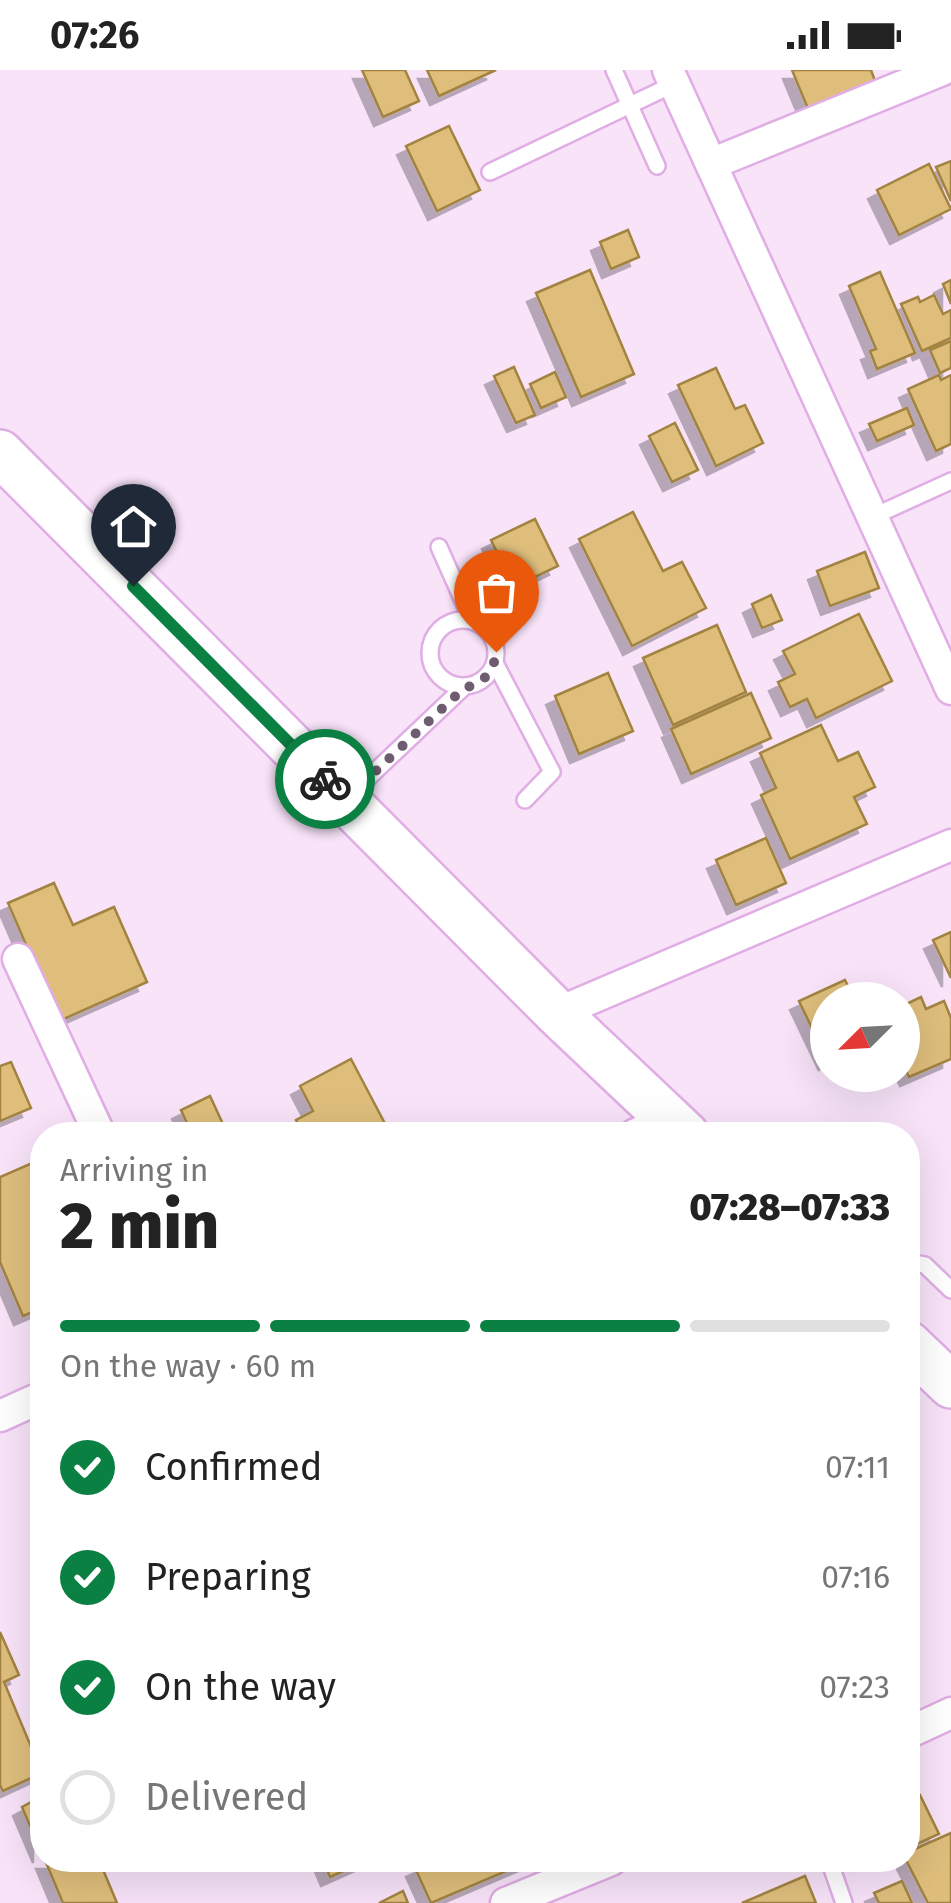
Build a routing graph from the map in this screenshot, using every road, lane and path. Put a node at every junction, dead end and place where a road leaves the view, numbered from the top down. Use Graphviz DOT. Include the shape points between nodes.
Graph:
graph roads {
  1 [pos="614,70"];
  2 [pos="942,70"];
  3 [pos="671,77"];
  4 [pos="629,105"];
  5 [pos="711,164"];
  6 [pos="657,166"];
  7 [pos="490,172"];
  8 [pos="0,453"];
  9 [pos="951,481"];
  10 [pos="872,517"];
  11 [pos="439,548"];
  12 [pos="472,621"];
  13 [pos="495,663"];
  14 [pos="464,688"];
  15 [pos="951,689"];
  16 [pos="345,800"];
  17 [pos="525,800"];
  18 [pos="951,845"];
  19 [pos="18,959"];
  20 [pos="557,1013"];
  21 [pos="94,1122"];
  22 [pos="656,1122"];
  23 [pos="920,1264"];
  24 [pos="951,1290"];
  25 [pos="920,1355"];
  26 [pos="951,1385"];
  27 [pos="30,1399"];
  28 [pos="4,1404"];
  29 [pos="951,1713"];
  30 [pos="920,1727"];
  31 [pos="582,1872"];
  32 [pos="833,1872"];
  33 [pos="506,1903"];
  34 [pos="844,1903"];
  1 -- 4 [label="lane"];
  2 -- 5 [label="street"];
  3 -- 4 [label="lane"];
  3 -- 5 [label="street"];
  4 -- 6 [label="lane"];
  4 -- 7 [label="lane"];
  5 -- 10 [label="street"];
  8 -- 16 [label="street"];
  9 -- 10 [label="lane"];
  10 -- 15 [label="street"];
  11 -- 12 [label="lane"];
  12 -- 13 [label="lane" via="489,632"];
  12 -- 14 [label="lane" via="451,622 430,644 436,674"];
  13 -- 14 [label="lane" via="484,680"];
  13 -- 17 [label="lane" via="552,772"];
  14 -- 16 [label="lane"];
  16 -- 20 [label="street"];
  18 -- 20 [label="street"];
  19 -- 21 [label="street"];
  20 -- 22 [label="street"];
  23 -- 24 [label="lane"];
  25 -- 26 [label="street"];
  27 -- 28 [label="street"];
  29 -- 30 [label="street"];
  31 -- 33 [label="street"];
  32 -- 34 [label="lane"];
}
